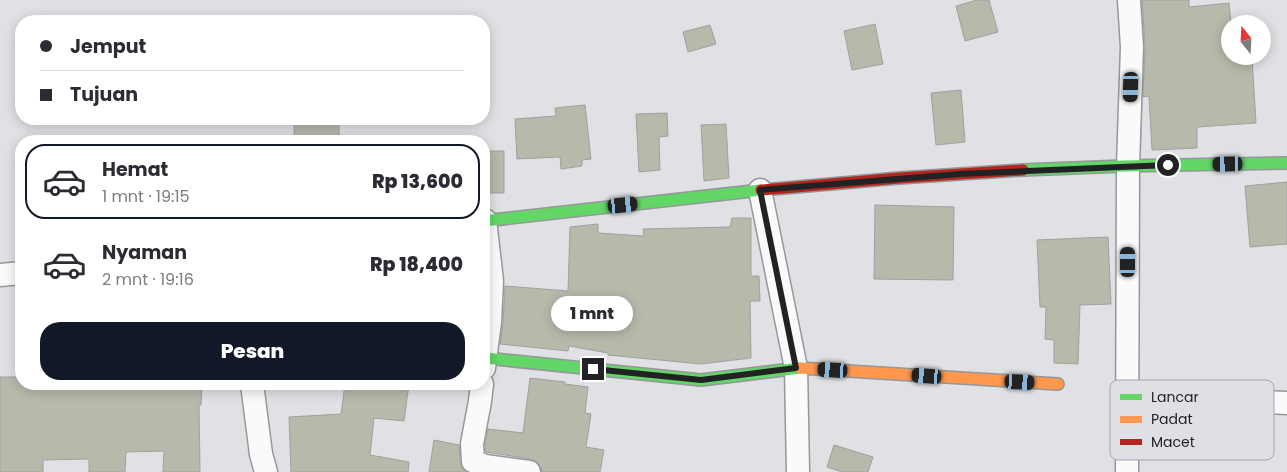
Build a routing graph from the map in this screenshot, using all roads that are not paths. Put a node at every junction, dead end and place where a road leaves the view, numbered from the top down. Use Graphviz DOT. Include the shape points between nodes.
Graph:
graph roads {
  1 [pos="1129,0"];
  2 [pos="1287,163"];
  3 [pos="1128,166"];
  4 [pos="760,190"];
  5 [pos="490,220"];
  6 [pos="490,264"];
  7 [pos="15,274"];
  8 [pos="0,275"];
  9 [pos="490,322"];
  10 [pos="490,363"];
  11 [pos="796,368"];
  12 [pos="1128,380"];
  13 [pos="1058,384"];
  14 [pos="253,390"];
  15 [pos="481,390"];
  16 [pos="1274,402"];
  17 [pos="1287,403"];
  18 [pos="266,472"];
  19 [pos="529,472"];
  20 [pos="798,472"];
  1 -- 3 [label="street" via="1132,47"];
  2 -- 3 [label="street"];
  3 -- 4 [label="street" via="960,174"];
  3 -- 12 [label="street"];
  4 -- 5 [label="street"];
  4 -- 11 [label="street"];
  6 -- 9 [label="street"];
  7 -- 8 [label="street"];
  10 -- 11 [label="street" via="701,380"];
  11 -- 13 [label="street"];
  11 -- 20 [label="street"];
  14 -- 18 [label="street"];
  15 -- 19 [label="street" via="472,444 473,461 485,466"];
  16 -- 17 [label="street"];
}
